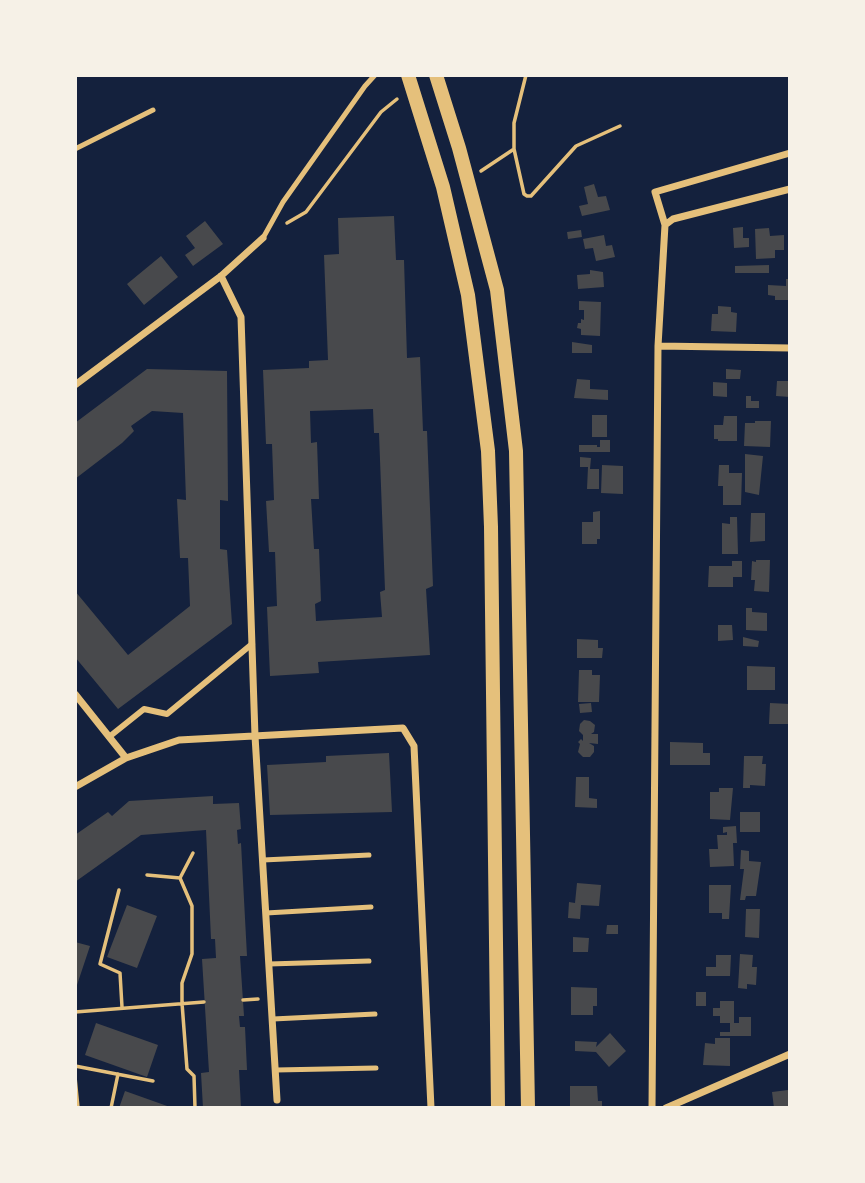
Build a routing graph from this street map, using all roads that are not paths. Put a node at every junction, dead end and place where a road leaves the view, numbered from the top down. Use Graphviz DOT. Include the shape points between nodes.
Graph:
graph roads {
  1 [pos="375,75"];
  2 [pos="408,75"];
  3 [pos="436,75"];
  4 [pos="153,110"];
  5 [pos="75,149"];
  6 [pos="790,153"];
  7 [pos="790,189"];
  8 [pos="665,225"];
  9 [pos="263,238"];
  10 [pos="221,276"];
  11 [pos="658,346"];
  12 [pos="790,348"];
  13 [pos="75,384"];
  14 [pos="252,644"];
  15 [pos="75,694"];
  16 [pos="255,736"];
  17 [pos="109,737"];
  18 [pos="126,758"];
  19 [pos="75,787"];
  20 [pos="369,855"];
  21 [pos="263,860"];
  22 [pos="372,907"];
  23 [pos="266,913"];
  24 [pos="369,961"];
  25 [pos="269,964"];
  26 [pos="375,1014"];
  27 [pos="272,1019"];
  28 [pos="790,1054"];
  29 [pos="376,1068"];
  30 [pos="276,1070"];
  31 [pos="278,1100"];
  32 [pos="431,1108"];
  33 [pos="498,1108"];
  34 [pos="528,1108"];
  35 [pos="652,1108"];
  36 [pos="666,1108"];
  1 -- 9 [label="lane" via="283,202"];
  2 -- 33 [label="main road" via="435,159 468,295 488,451"];
  3 -- 34 [label="main road" via="497,290 516,451"];
  4 -- 5 [label="lane"];
  6 -- 8 [label="street" via="655,192"];
  7 -- 8 [label="street" via="673,219"];
  8 -- 11 [label="street"];
  9 -- 10 [label="street"];
  10 -- 13 [label="street"];
  10 -- 14 [label="street" via="241,317"];
  11 -- 12 [label="street"];
  11 -- 35 [label="street"];
  14 -- 16 [label="street"];
  14 -- 17 [label="street" via="167,714 144,709"];
  15 -- 17 [label="street"];
  16 -- 18 [label="street" via="179,740"];
  16 -- 21 [label="street"];
  16 -- 32 [label="street" via="403,728 414,746"];
  17 -- 18 [label="street"];
  18 -- 19 [label="street"];
  20 -- 21 [label="lane"];
  21 -- 23 [label="street"];
  22 -- 23 [label="lane"];
  23 -- 25 [label="street"];
  24 -- 25 [label="lane"];
  25 -- 27 [label="street"];
  26 -- 27 [label="lane"];
  27 -- 30 [label="street"];
  28 -- 36 [label="street"];
  29 -- 30 [label="lane"];
  30 -- 31 [label="street"];
}
